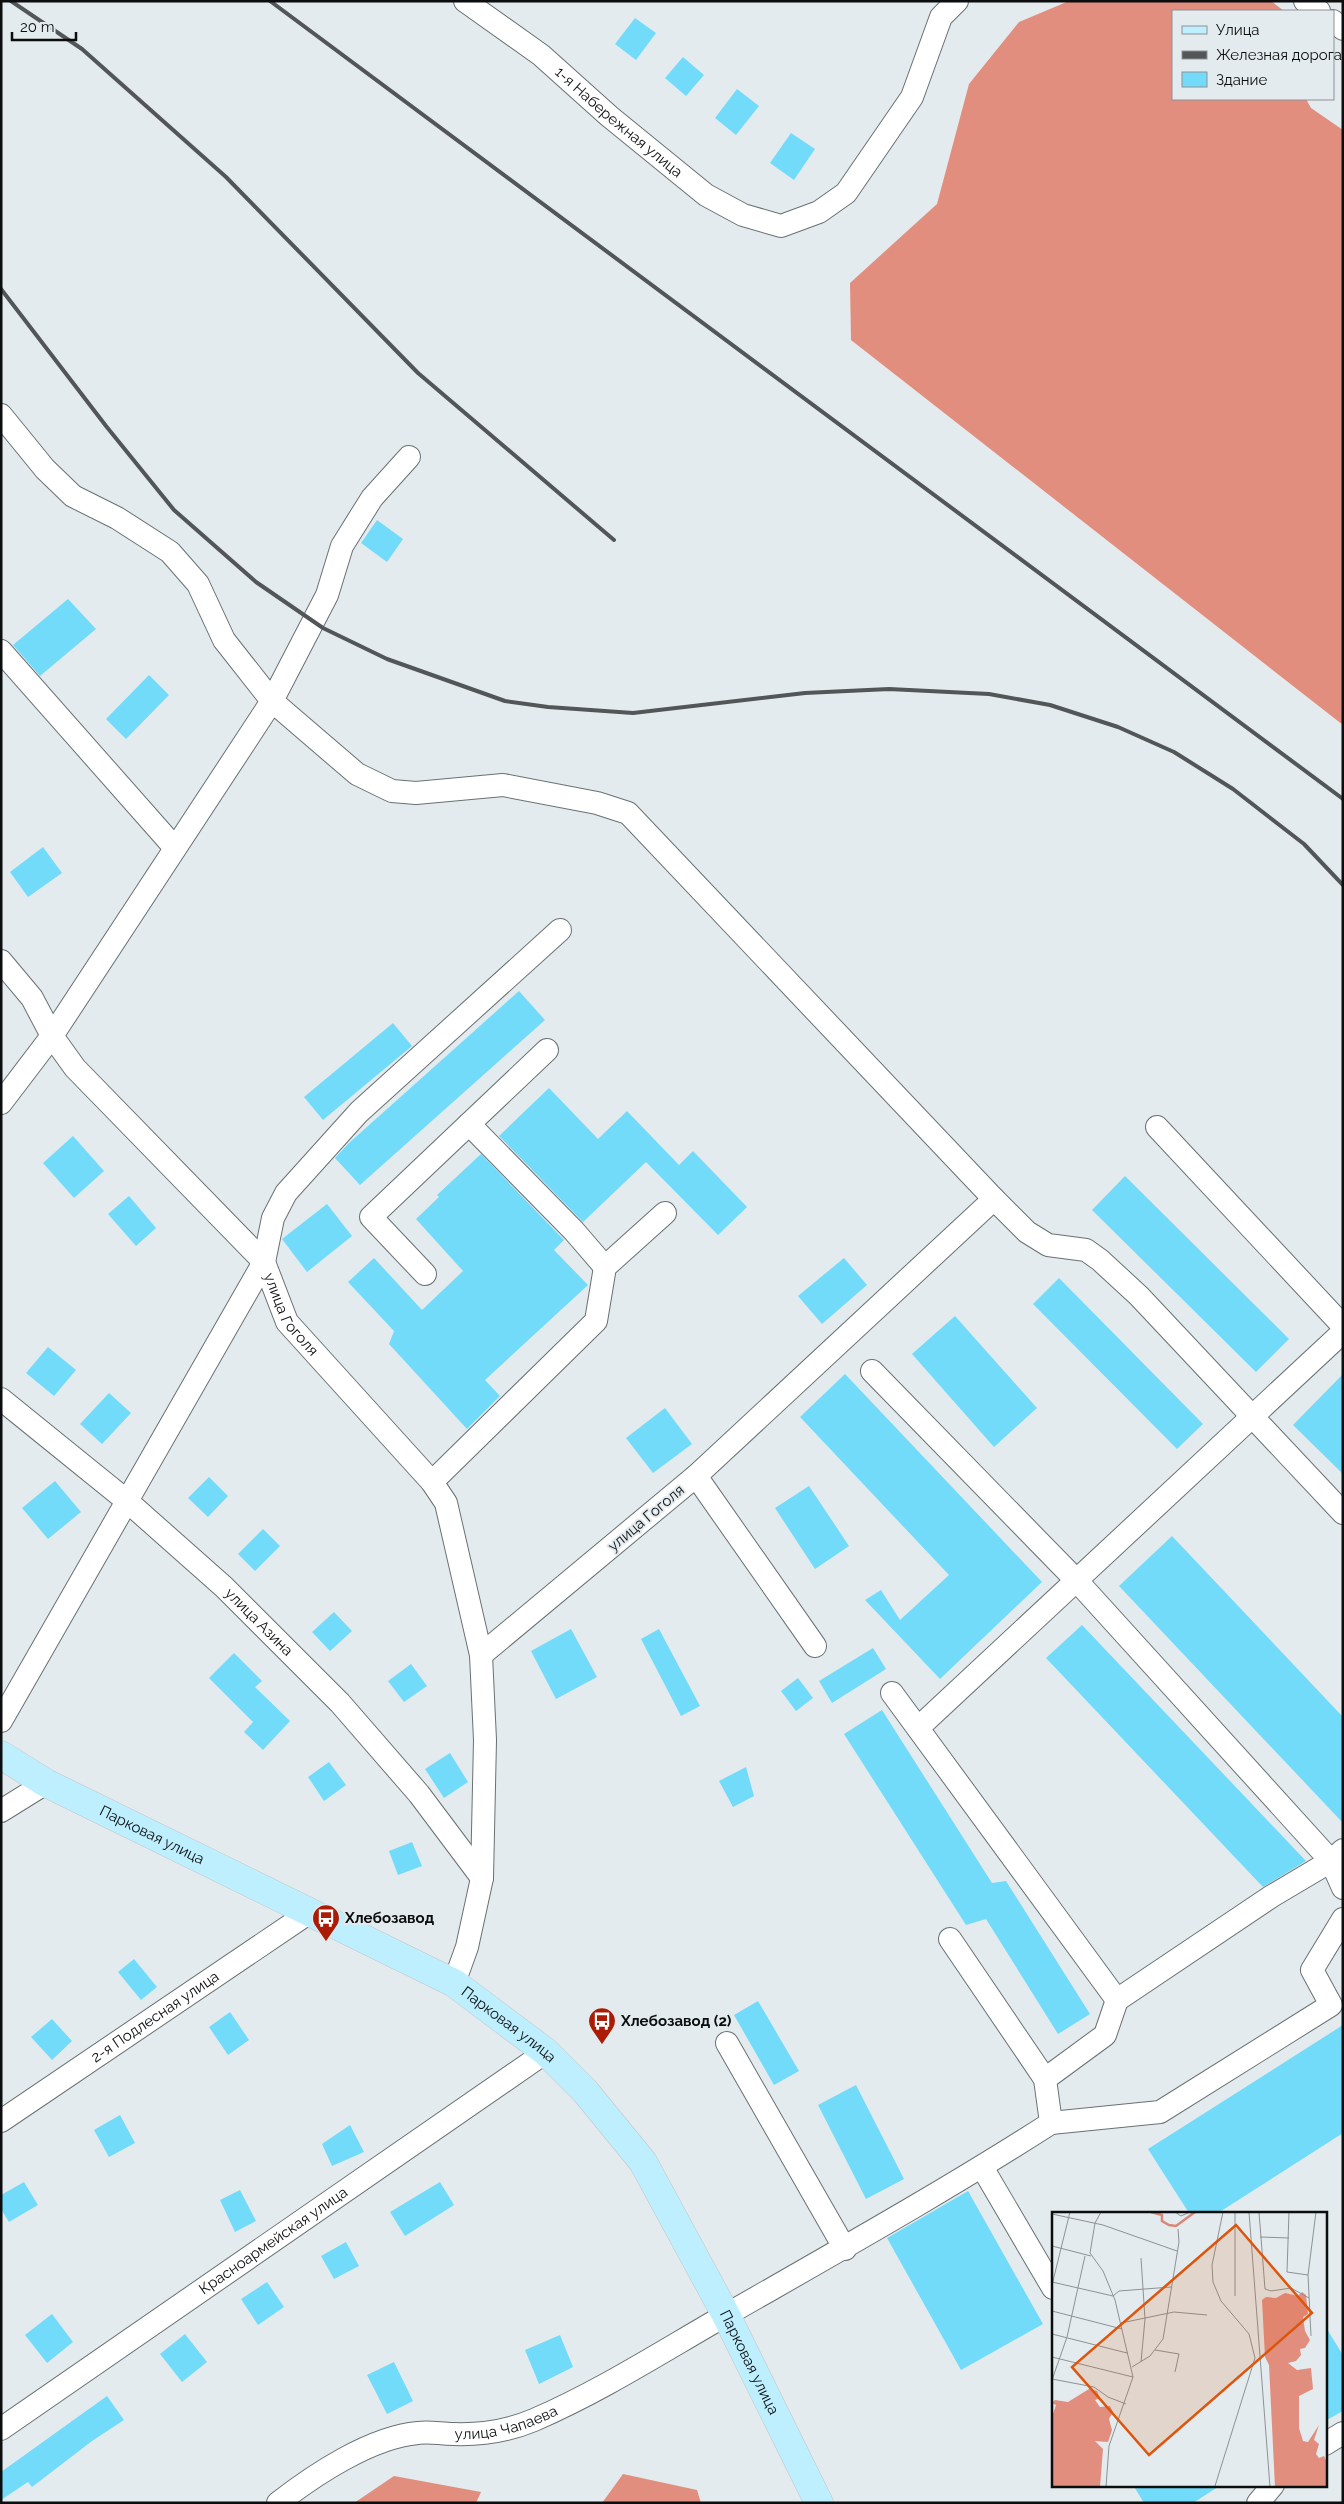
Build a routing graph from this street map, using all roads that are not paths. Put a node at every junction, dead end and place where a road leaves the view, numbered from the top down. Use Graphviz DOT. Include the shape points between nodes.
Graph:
graph roads {
  1 [pos="465,1"];
  2 [pos="957,1"];
  3 [pos="1305,1"];
  4 [pos="1318,10"];
  5 [pos="1,415"];
  6 [pos="409,457"];
  7 [pos="1,651"];
  8 [pos="272,701"];
  9 [pos="175,848"];
  10 [pos="560,930"];
  11 [pos="1,961"];
  12 [pos="52,1036"];
  13 [pos="547,1050"];
  14 [pos="1,1102"];
  15 [pos="469,1124"];
  16 [pos="1157,1127"];
  17 [pos="994,1199"];
  18 [pos="665,1213"];
  19 [pos="264,1262"];
  20 [pos="605,1267"];
  21 [pos="425,1274"];
  22 [pos="1343,1326"];
  23 [pos="1343,1332"];
  24 [pos="872,1371"];
  25 [pos="1,1399"];
  26 [pos="1252,1417"];
  27 [pos="696,1476"];
  28 [pos="432,1482"];
  29 [pos="127,1501"];
  30 [pos="1343,1513"];
  31 [pos="1077,1581"];
  32 [pos="815,1646"];
  33 [pos="481,1655"];
  34 [pos="892,1693"];
  35 [pos="1,1721"];
  36 [pos="918,1728"];
  37 [pos="1,1755"];
  38 [pos="46,1783"];
  39 [pos="1,1811"];
  40 [pos="1337,1856"];
  41 [pos="482,1878"];
  42 [pos="1343,1888"];
  43 [pos="310,1912"];
  44 [pos="1343,1919"];
  45 [pos="950,1940"];
  46 [pos="454,1983"];
  47 [pos="1117,2000"];
  48 [pos="727,2043"];
  49 [pos="546,2052"];
  50 [pos="1045,2079"];
  51 [pos="1,2121"];
  52 [pos="1051,2123"];
  53 [pos="982,2167"];
  54 [pos="845,2249"];
  55 [pos="1052,2286"];
  56 [pos="726,2315"];
  57 [pos="1,2429"];
  58 [pos="1343,2433"];
  59 [pos="1326,2443"];
  60 [pos="1272,2486"];
  61 [pos="278,2503"];
  62 [pos="818,2503"];
  63 [pos="1258,2503"];
  1 -- 2 [label="street, 1-я Набережная улица" via="541,55 609,116 706,195 742,215 781,226 819,212 846,193 912,97 941,17"];
  3 -- 4 [label="street"];
  5 -- 8 [label="street" via="45,470 73,496 117,518 170,552 198,584 224,640"];
  6 -- 8 [label="street" via="372,498 342,546 327,596"];
  7 -- 9 [label="street"];
  8 -- 9 [label="street"];
  8 -- 17 [label="street" via="356,774 392,791 424,792 503,785 597,803 628,813"];
  9 -- 12 [label="street"];
  10 -- 19 [label="street" via="352,1119 286,1193 273,1218"];
  11 -- 12 [label="street, улица Гоголя" via="32,998"];
  12 -- 14 [label="street"];
  12 -- 19 [label="street, улица Гоголя" via="75,1068"];
  13 -- 15 [label="street"];
  15 -- 20 [label="street"];
  15 -- 21 [label="street" via="371,1217"];
  16 -- 22 [label="street"];
  17 -- 26 [label="street" via="1027,1232 1048,1245 1086,1250 1100,1260 1139,1296"];
  17 -- 27 [label="street"];
  18 -- 20 [label="street"];
  19 -- 28 [label="street, улица Гоголя" via="287,1322"];
  19 -- 29 [label="street"];
  20 -- 28 [label="street" via="596,1321"];
  23 -- 26 [label="street"];
  24 -- 31 [label="street"];
  25 -- 29 [label="street, улица Азина"];
  26 -- 30 [label="street"];
  26 -- 31 [label="street"];
  27 -- 32 [label="street, улица Гоголя"];
  27 -- 33 [label="street, улица Гоголя"];
  28 -- 33 [label="street, улица Гоголя" via="446,1503"];
  29 -- 35 [label="street"];
  29 -- 41 [label="street, улица Азина" via="224,1587 340,1703 419,1794"];
  31 -- 36 [label="street"];
  31 -- 40 [label="street"];
  33 -- 41 [label="street, улица Гоголя" via="485,1740"];
  34 -- 36 [label="street"];
  36 -- 47 [label="street"];
  37 -- 38 [label="main road, Парковая улица"];
  38 -- 39 [label="street"];
  38 -- 43 [label="main road, Парковая улица"];
  40 -- 42 [label="street"];
  40 -- 47 [label="street"];
  41 -- 46 [label="street, улица Гоголя" via="467,1947"];
  43 -- 46 [label="main road, Парковая улица"];
  43 -- 51 [label="street, 2-я Подлесная улица"];
  44 -- 52 [label="street" via="1312,1970 1331,2005 1160,2112"];
  45 -- 50 [label="street"];
  46 -- 49 [label="main road, Парковая улица"];
  47 -- 50 [label="street" via="1105,2035"];
  48 -- 54 [label="street"];
  49 -- 56 [label="main road, Парковая улица" via="585,2091 643,2162"];
  49 -- 57 [label="street, Красноармейская улица"];
  50 -- 52 [label="street"];
  52 -- 53 [label="street, улица Чапаева"];
  53 -- 54 [label="street, улица Чапаева"];
  53 -- 55 [label="street"];
  54 -- 56 [label="street, улица Чапаева"];
  56 -- 61 [label="street, улица Чапаева" via="632,2370 534,2420 498,2432 417,2432 378,2443 331,2467"];
  56 -- 62 [label="main road, Парковая улица"];
  58 -- 59 [label="street"];
  60 -- 63 [label="street"];
}
